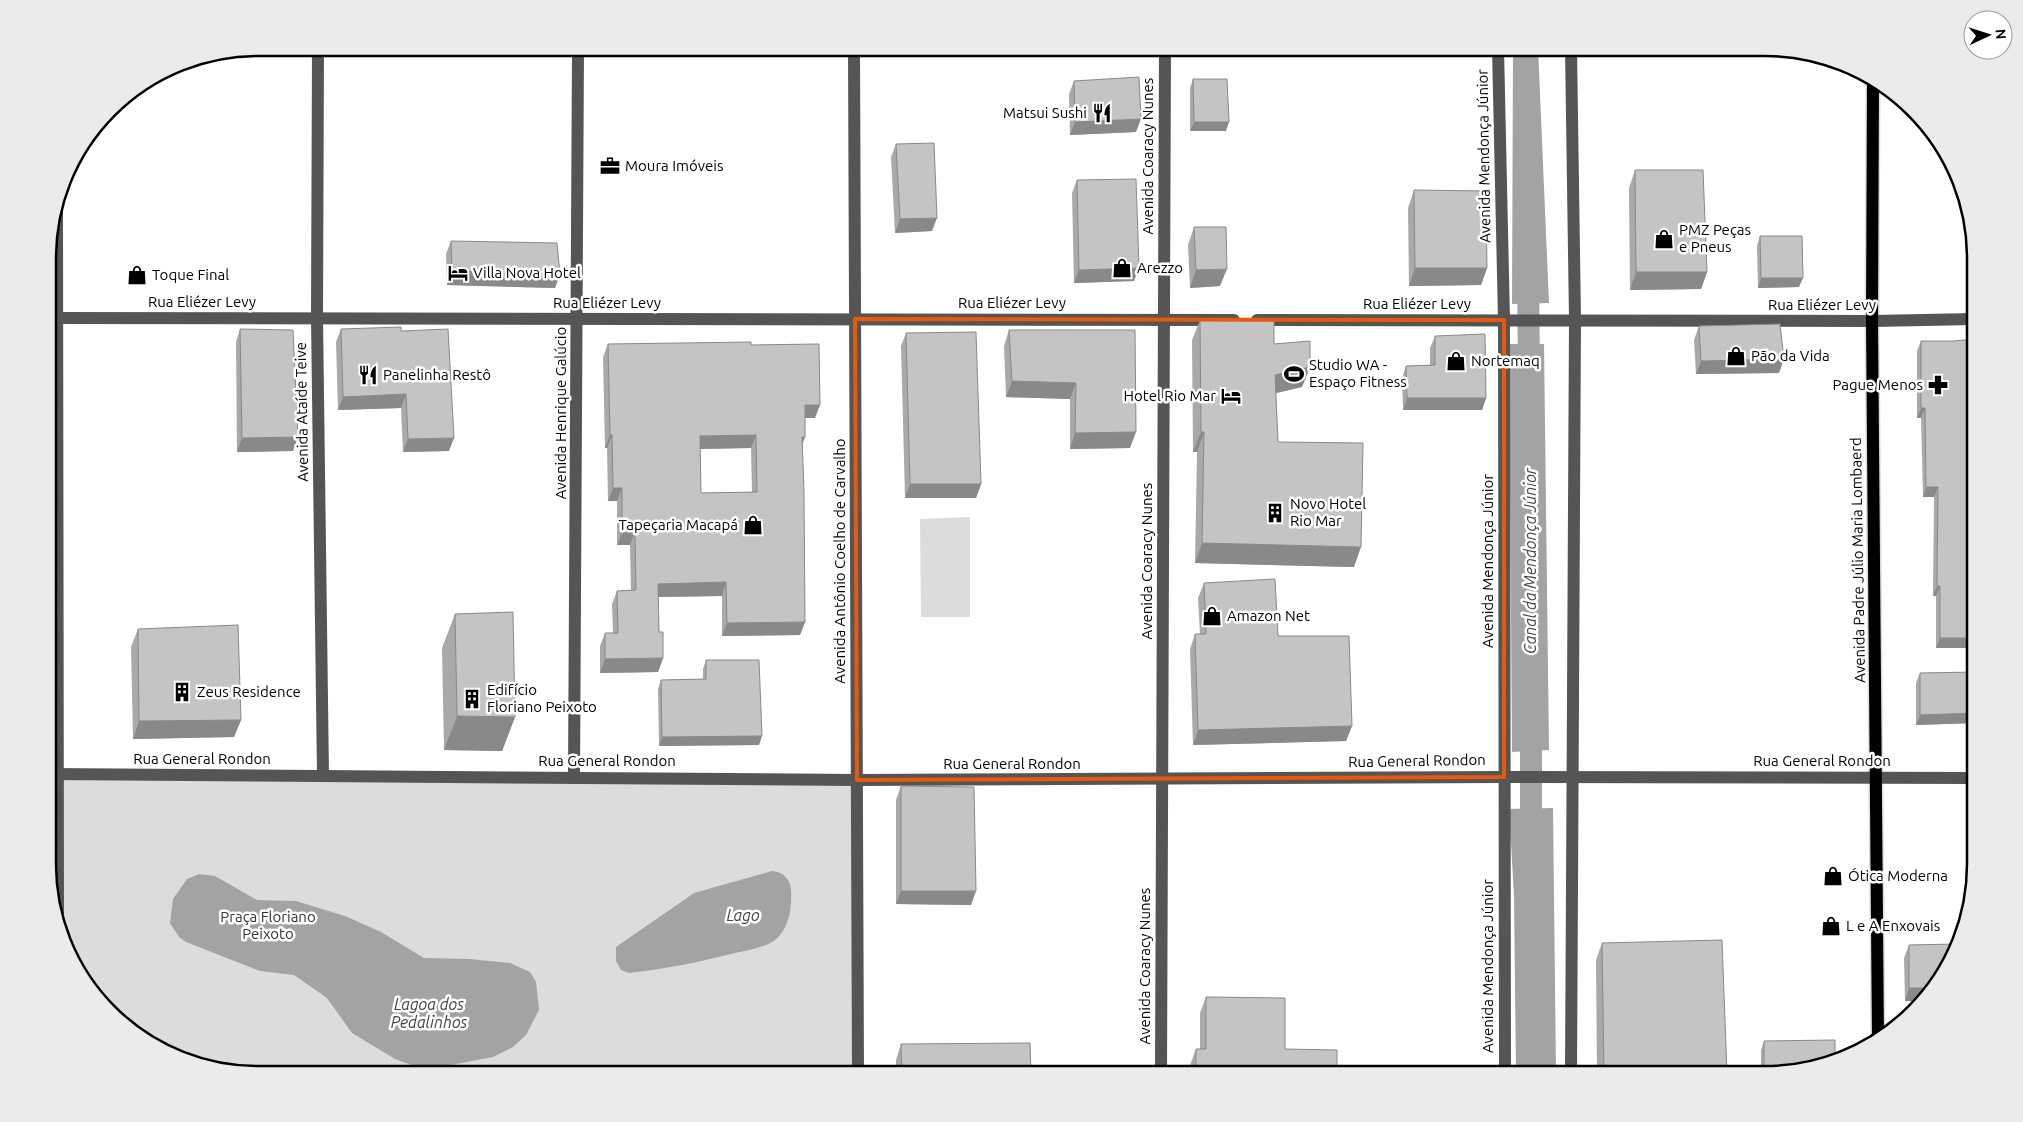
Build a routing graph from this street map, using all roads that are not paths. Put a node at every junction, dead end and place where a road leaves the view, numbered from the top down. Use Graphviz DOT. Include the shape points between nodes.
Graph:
graph roads {
  1 [pos="318,56"];
  2 [pos="578,56"];
  3 [pos="854,56"];
  4 [pos="1165,56"];
  5 [pos="1498,56"];
  6 [pos="1571,56"];
  7 [pos="1873,87"];
  8 [pos="56,318"];
  9 [pos="317,318"];
  10 [pos="578,319"];
  11 [pos="855,319"];
  12 [pos="1967,319"];
  13 [pos="1164,320"];
  14 [pos="1509,320"];
  15 [pos="1575,320"];
  16 [pos="1872,321"];
  17 [pos="56,774"];
  18 [pos="323,776"];
  19 [pos="1510,777"];
  20 [pos="1572,777"];
  21 [pos="574,778"];
  22 [pos="1877,778"];
  23 [pos="1967,778"];
  24 [pos="856,780"];
  25 [pos="1162,780"];
  26 [pos="1878,1031"];
  27 [pos="858,1066"];
  28 [pos="1161,1066"];
  29 [pos="1505,1066"];
  30 [pos="1571,1066"];
  1 -- 9 [label="street, Avenida Ataíde Teive"];
  2 -- 10 [label="street, Avenida Henrique Galúcio"];
  3 -- 11 [label="street, Avenida Antônio Coelho de Carvalho"];
  4 -- 13 [label="street, Avenida Coaracy Nunes"];
  5 -- 14 [label="street, Avenida Mendonça Júnior"];
  6 -- 15 [label="street"];
  7 -- 16 [label="main road, Avenida Padre Júlio Maria Lombaerd"];
  8 -- 9 [label="street, Rua Eliézer Levy"];
  9 -- 10 [label="street, Rua Eliézer Levy"];
  9 -- 18 [label="street, Avenida Ataíde Teive"];
  10 -- 11 [label="street, Rua Eliézer Levy"];
  10 -- 21 [label="street, Avenida Henrique Galúcio"];
  11 -- 13 [label="street, Rua Eliézer Levy"];
  11 -- 24 [label="street, Avenida Antônio Coelho de Carvalho"];
  12 -- 16 [label="street, Rua Eliézer Levy"];
  13 -- 14 [label="street, Rua Eliézer Levy"];
  13 -- 25 [label="street, Avenida Coaracy Nunes"];
  14 -- 15 [label="street, Rua Eliézer Levy"];
  14 -- 19 [label="street, Avenida Mendonça Júnior"];
  15 -- 16 [label="street, Rua Eliézer Levy"];
  15 -- 20 [label="street"];
  16 -- 22 [label="main road, Avenida Padre Júlio Maria Lombaerd"];
  17 -- 18 [label="street, Rua General Rondon"];
  18 -- 21 [label="street, Rua General Rondon"];
  19 -- 20 [label="street, Rua General Rondon"];
  19 -- 25 [label="street, Rua General Rondon"];
  19 -- 29 [label="street, Avenida Mendonça Júnior"];
  20 -- 22 [label="street, Rua General Rondon"];
  20 -- 30 [label="street"];
  21 -- 24 [label="street, Rua General Rondon"];
  22 -- 23 [label="street, Rua General Rondon"];
  22 -- 26 [label="main road, Avenida Padre Júlio Maria Lombaerd"];
  24 -- 25 [label="street, Rua General Rondon"];
  24 -- 27 [label="street, Avenida Antônio Coelho de Carvalho"];
  25 -- 28 [label="street, Avenida Coaracy Nunes"];
}
